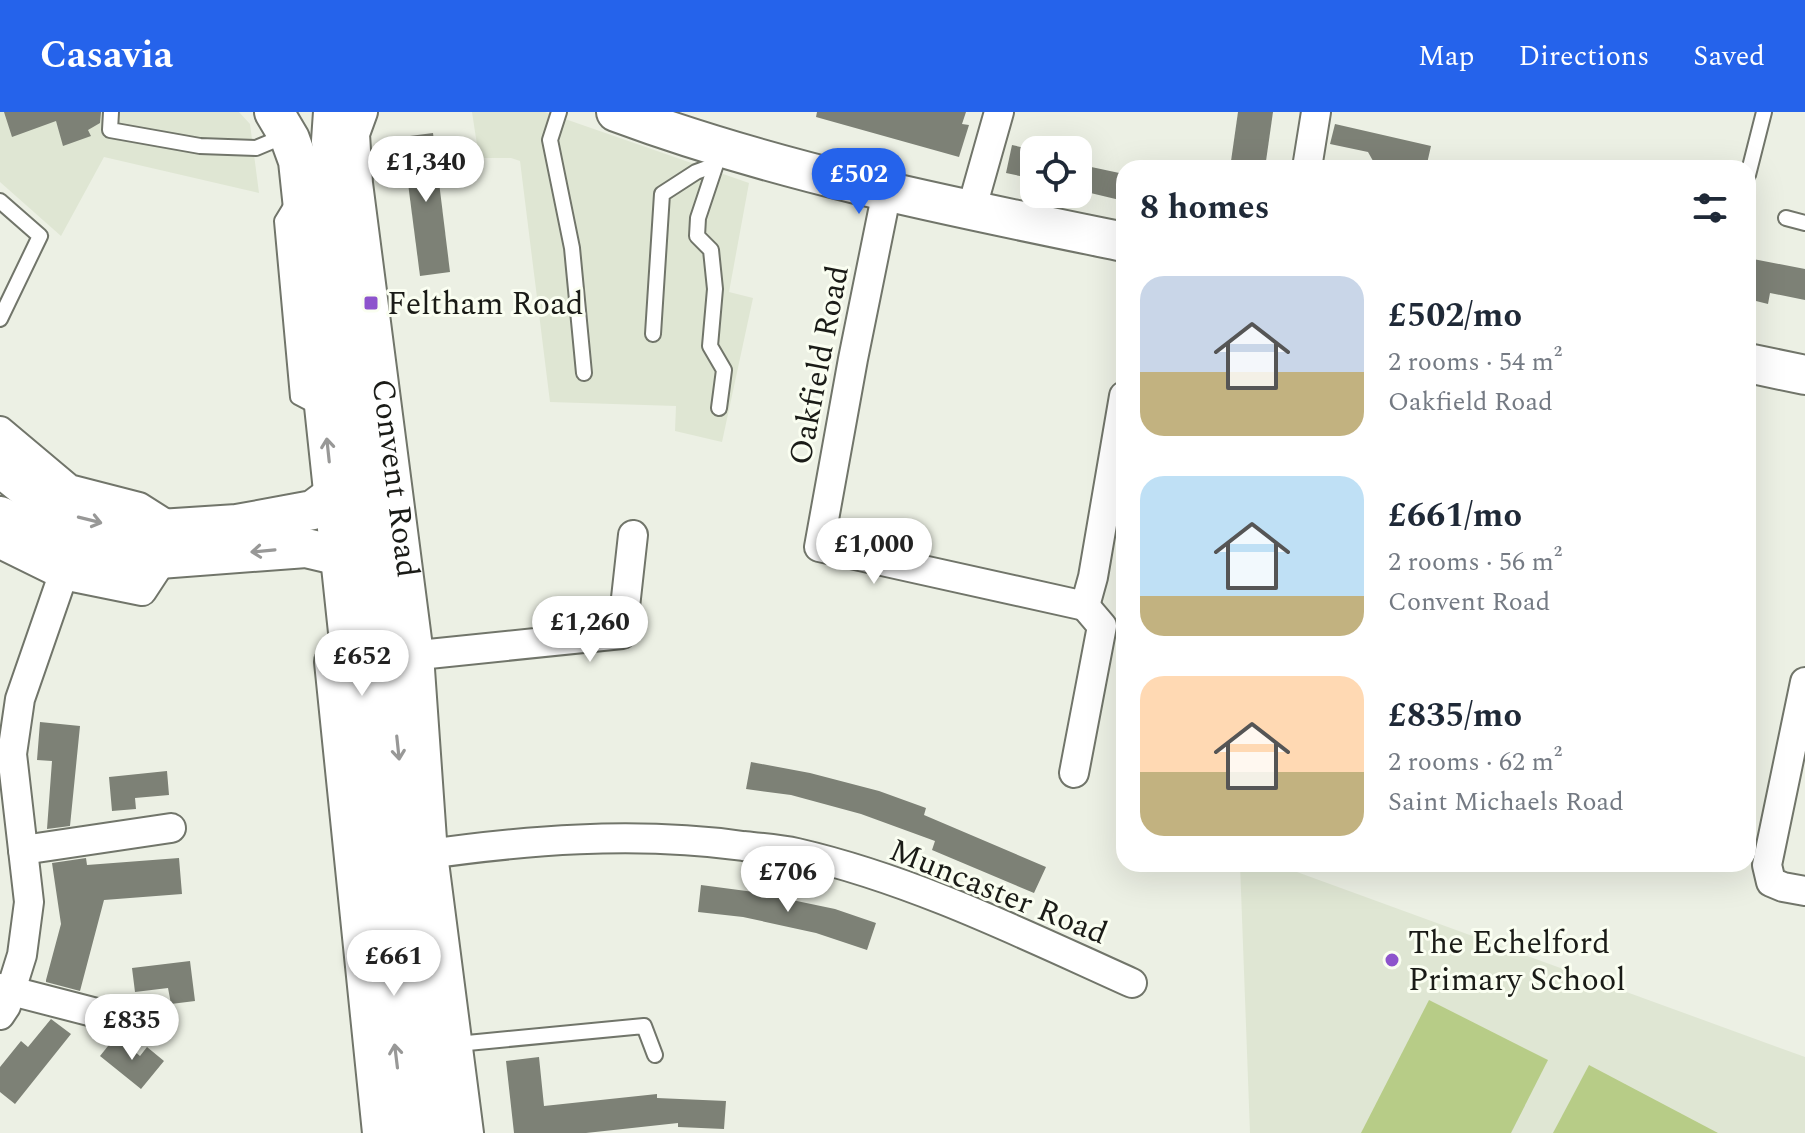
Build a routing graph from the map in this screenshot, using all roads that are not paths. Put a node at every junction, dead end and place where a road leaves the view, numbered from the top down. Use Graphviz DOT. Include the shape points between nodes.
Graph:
graph roads {
  1 [pos="111,112"];
  2 [pos="333,112"];
  3 [pos="363,112"];
  4 [pos="559,112"];
  5 [pos="616,112"];
  6 [pos="999,112"];
  7 [pos="1316,112"];
  8 [pos="1764,112"];
  9 [pos="281,123"];
  10 [pos="718,156"];
  11 [pos="1308,160"];
  12 [pos="1752,160"];
  13 [pos="332,187"];
  14 [pos="887,191"];
  15 [pos="0,201"];
  16 [pos="971,211"];
  17 [pos="1786,218"];
  18 [pos="1805,223"];
  19 [pos="1116,240"];
  20 [pos="4,300"];
  21 [pos="0,319"];
  22 [pos="653,334"];
  23 [pos="1756,365"];
  24 [pos="584,373"];
  25 [pos="1805,375"];
  26 [pos="719,408"];
  27 [pos="0,431"];
  28 [pos="1116,443"];
  29 [pos="0,467"];
  30 [pos="333,495"];
  31 [pos="0,516"];
  32 [pos="633,535"];
  33 [pos="0,544"];
  34 [pos="167,544"];
  35 [pos="340,556"];
  36 [pos="63,575"];
  37 [pos="1085,606"];
  38 [pos="350,650"];
  39 [pos="419,655"];
  40 [pos="1805,682"];
  41 [pos="6,755"];
  42 [pos="1074,773"];
  43 [pos="171,828"];
  44 [pos="23,850"];
  45 [pos="422,855"];
  46 [pos="1805,891"];
  47 [pos="1132,983"];
  48 [pos="3,999"];
  49 [pos="151,1027"];
  50 [pos="457,1044"];
  51 [pos="655,1055"];
  52 [pos="377,1133"];
  53 [pos="405,1133"];
  54 [pos="438,1133"];
  55 [pos="469,1133"];
  1 -- 9 [label="lane" via="110,130 200,146 256,148"];
  2 -- 13 [label="main road, Convent Road"];
  3 -- 13 [label="street, Convent Road"];
  4 -- 24 [label="lane" via="550,140 572,248"];
  5 -- 10 [label="main road"];
  6 -- 16 [label="street"];
  7 -- 11 [label="street"];
  8 -- 12 [label="lane"];
  9 -- 13 [label="main road, Convent Road" via="298,161"];
  10 -- 14 [label="main road"];
  10 -- 22 [label="lane" via="662,194"];
  10 -- 26 [label="lane" via="697,236 711,250 715,289 710,346 724,370"];
  30 -- 13 [label="main road, Convent Road, one-way" via="324,411"];
  13 -- 39 [label="street, Convent Road"];
  13 -- 45 [label="main road, Convent Road, one-way" via="374,532"];
  14 -- 16 [label="main road"];
  14 -- 37 [label="street, Oakfield Road" via="819,547"];
  15 -- 20 [label="lane" via="40,236"];
  16 -- 19 [label="main road"];
  17 -- 18 [label="lane"];
  20 -- 21 [label="lane"];
  23 -- 25 [label="main road"];
  27 -- 34 [label="street" via="69,489 139,507"];
  28 -- 37 [label="street"];
  29 -- 34 [label="main road, one-way" via="37,497 83,520 144,530"];
  30 -- 34 [label="main road" via="313,510"];
  30 -- 35 [label="main road, Convent Road"];
  31 -- 34 [label="main road" via="90,556 133,561"];
  32 -- 39 [label="street" via="622,634"];
  33 -- 36 [label="street"];
  35 -- 34 [label="main road, one-way" via="306,548"];
  34 -- 36 [label="street" via="142,591"];
  35 -- 38 [label="main road, Convent Road"];
  36 -- 41 [label="street"];
  37 -- 42 [label="street" via="1102,626"];
  38 -- 52 [label="street" via="329,662"];
  53 -- 38 [label="main road, Convent Road, one-way"];
  39 -- 45 [label="street, Convent Road"];
  40 -- 46 [label="street" via="1767,865 1771,882"];
  41 -- 44 [label="street"];
  43 -- 44 [label="street"];
  44 -- 48 [label="street" via="29,902 22,955"];
  45 -- 47 [label="street, Muncaster Road" via="612,837 696,839 795,853 881,877 971,911"];
  45 -- 50 [label="street, Convent Road"];
  45 -- 54 [label="main road, Convent Road"];
  48 -- 49 [label="street"];
  50 -- 51 [label="lane" via="644,1026"];
  50 -- 55 [label="street, Convent Road"];
}
